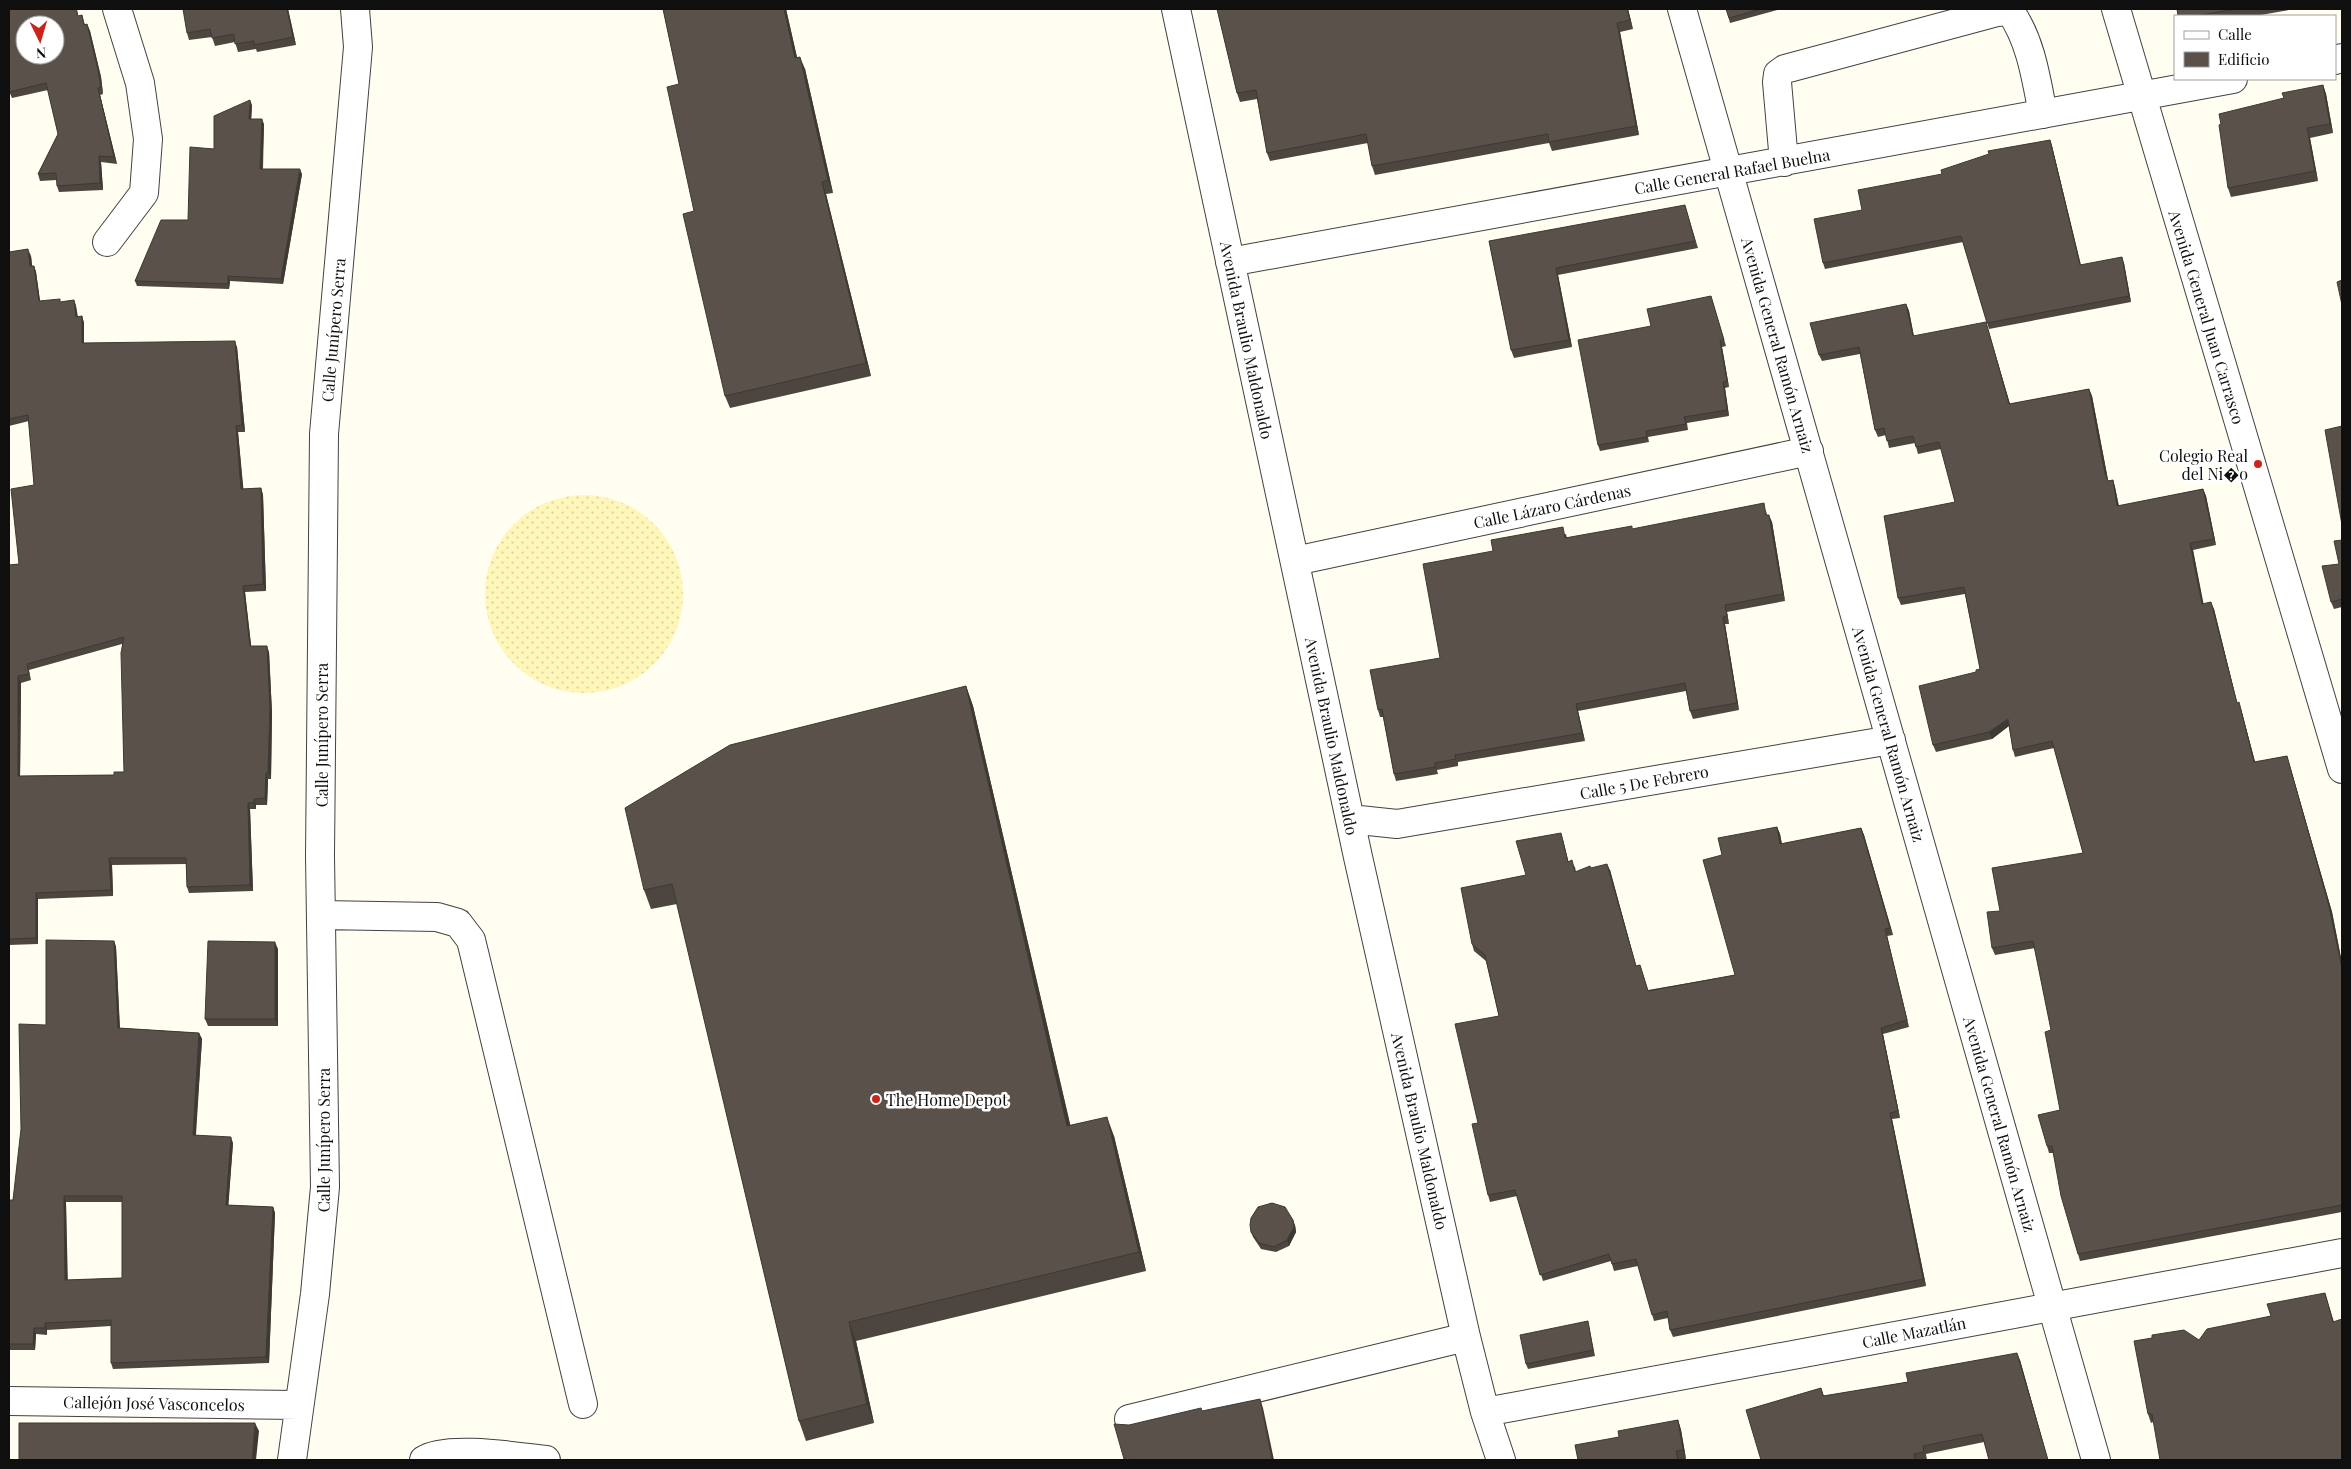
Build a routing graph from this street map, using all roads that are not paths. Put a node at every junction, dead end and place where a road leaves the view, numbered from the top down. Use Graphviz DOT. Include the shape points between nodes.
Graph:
graph roads {
  1 [pos="117,9"];
  2 [pos="355,9"];
  3 [pos="1176,9"];
  4 [pos="1682,9"];
  5 [pos="2116,9"];
  6 [pos="2228,80"];
  7 [pos="2142,96"];
  8 [pos="2043,114"];
  9 [pos="1784,162"];
  10 [pos="1729,172"];
  11 [pos="107,242"];
  12 [pos="1230,262"];
  13 [pos="1809,451"];
  14 [pos="1295,562"];
  15 [pos="1891,740"];
  16 [pos="2342,769"];
  17 [pos="1350,819"];
  18 [pos="1397,824"];
  19 [pos="1358,857"];
  20 [pos="321,915"];
  21 [pos="2342,1253"];
  22 [pos="2051,1306"];
  23 [pos="1466,1337"];
  24 [pos="9,1401"];
  25 [pos="584,1404"];
  26 [pos="299,1405"];
  27 [pos="1485,1412"];
  28 [pos="1129,1419"];
  29 [pos="292,1460"];
  30 [pos="424,1460"];
  31 [pos="546,1460"];
  32 [pos="1501,1460"];
  33 [pos="2096,1460"];
  1 -- 11 [label="street" via="140,83 148,139 144,193"];
  2 -- 20 [label="street, Calle Junípero Serra" via="358,47 324,434"];
  3 -- 12 [label="street, Avenida Braulio Maldonaldo"];
  4 -- 10 [label="street, Avenida General Ramón Arnaiz"];
  5 -- 7 [label="street, Avenida General Juan Carrasco"];
  6 -- 7 [label="street, Calle General Rafael Buelna"];
  7 -- 8 [label="street, Calle General Rafael Buelna"];
  7 -- 16 [label="street, Avenida General Juan Carrasco"];
  8 -- 9 [label="street, Calle General Rafael Buelna"];
  8 -- 9 [label="street" via="2033,62 2018,23 2010,11 1997,12 1785,69 1778,74 1777,82"];
  9 -- 10 [label="street, Calle General Rafael Buelna"];
  10 -- 12 [label="street, Calle General Rafael Buelna"];
  10 -- 13 [label="street, Avenida General Ramón Arnaiz"];
  12 -- 14 [label="street, Avenida Braulio Maldonaldo"];
  13 -- 14 [label="street, Calle Lázaro Cárdenas"];
  13 -- 15 [label="street, Avenida General Ramón Arnaiz"];
  14 -- 17 [label="street, Avenida Braulio Maldonaldo"];
  15 -- 18 [label="street, Calle 5 De Febrero"];
  15 -- 22 [label="street, Avenida General Ramón Arnaiz"];
  17 -- 18 [label="street, Calle 5 De Febrero"];
  17 -- 19 [label="street, Avenida Braulio Maldonaldo"];
  18 -- 19 [label="street"];
  19 -- 23 [label="street, Avenida Braulio Maldonaldo"];
  20 -- 25 [label="street" via="437,917 458,923 471,940"];
  20 -- 26 [label="street, Calle Junípero Serra" via="325,1187 315,1294"];
  21 -- 22 [label="street, Calle Mazatlán"];
  22 -- 27 [label="street, Calle Mazatlán"];
  22 -- 33 [label="street, Avenida General Ramón Arnaiz"];
  23 -- 27 [label="street, Avenida Braulio Maldonaldo"];
  23 -- 28 [label="street"];
  24 -- 26 [label="street, Callejón José Vasconcelos"];
  26 -- 29 [label="street, Calle Junípero Serra"];
  27 -- 32 [label="street, Avenida Braulio Maldonaldo"];
  30 -- 31 [label="street" via="452,1454 499,1454"];
}
